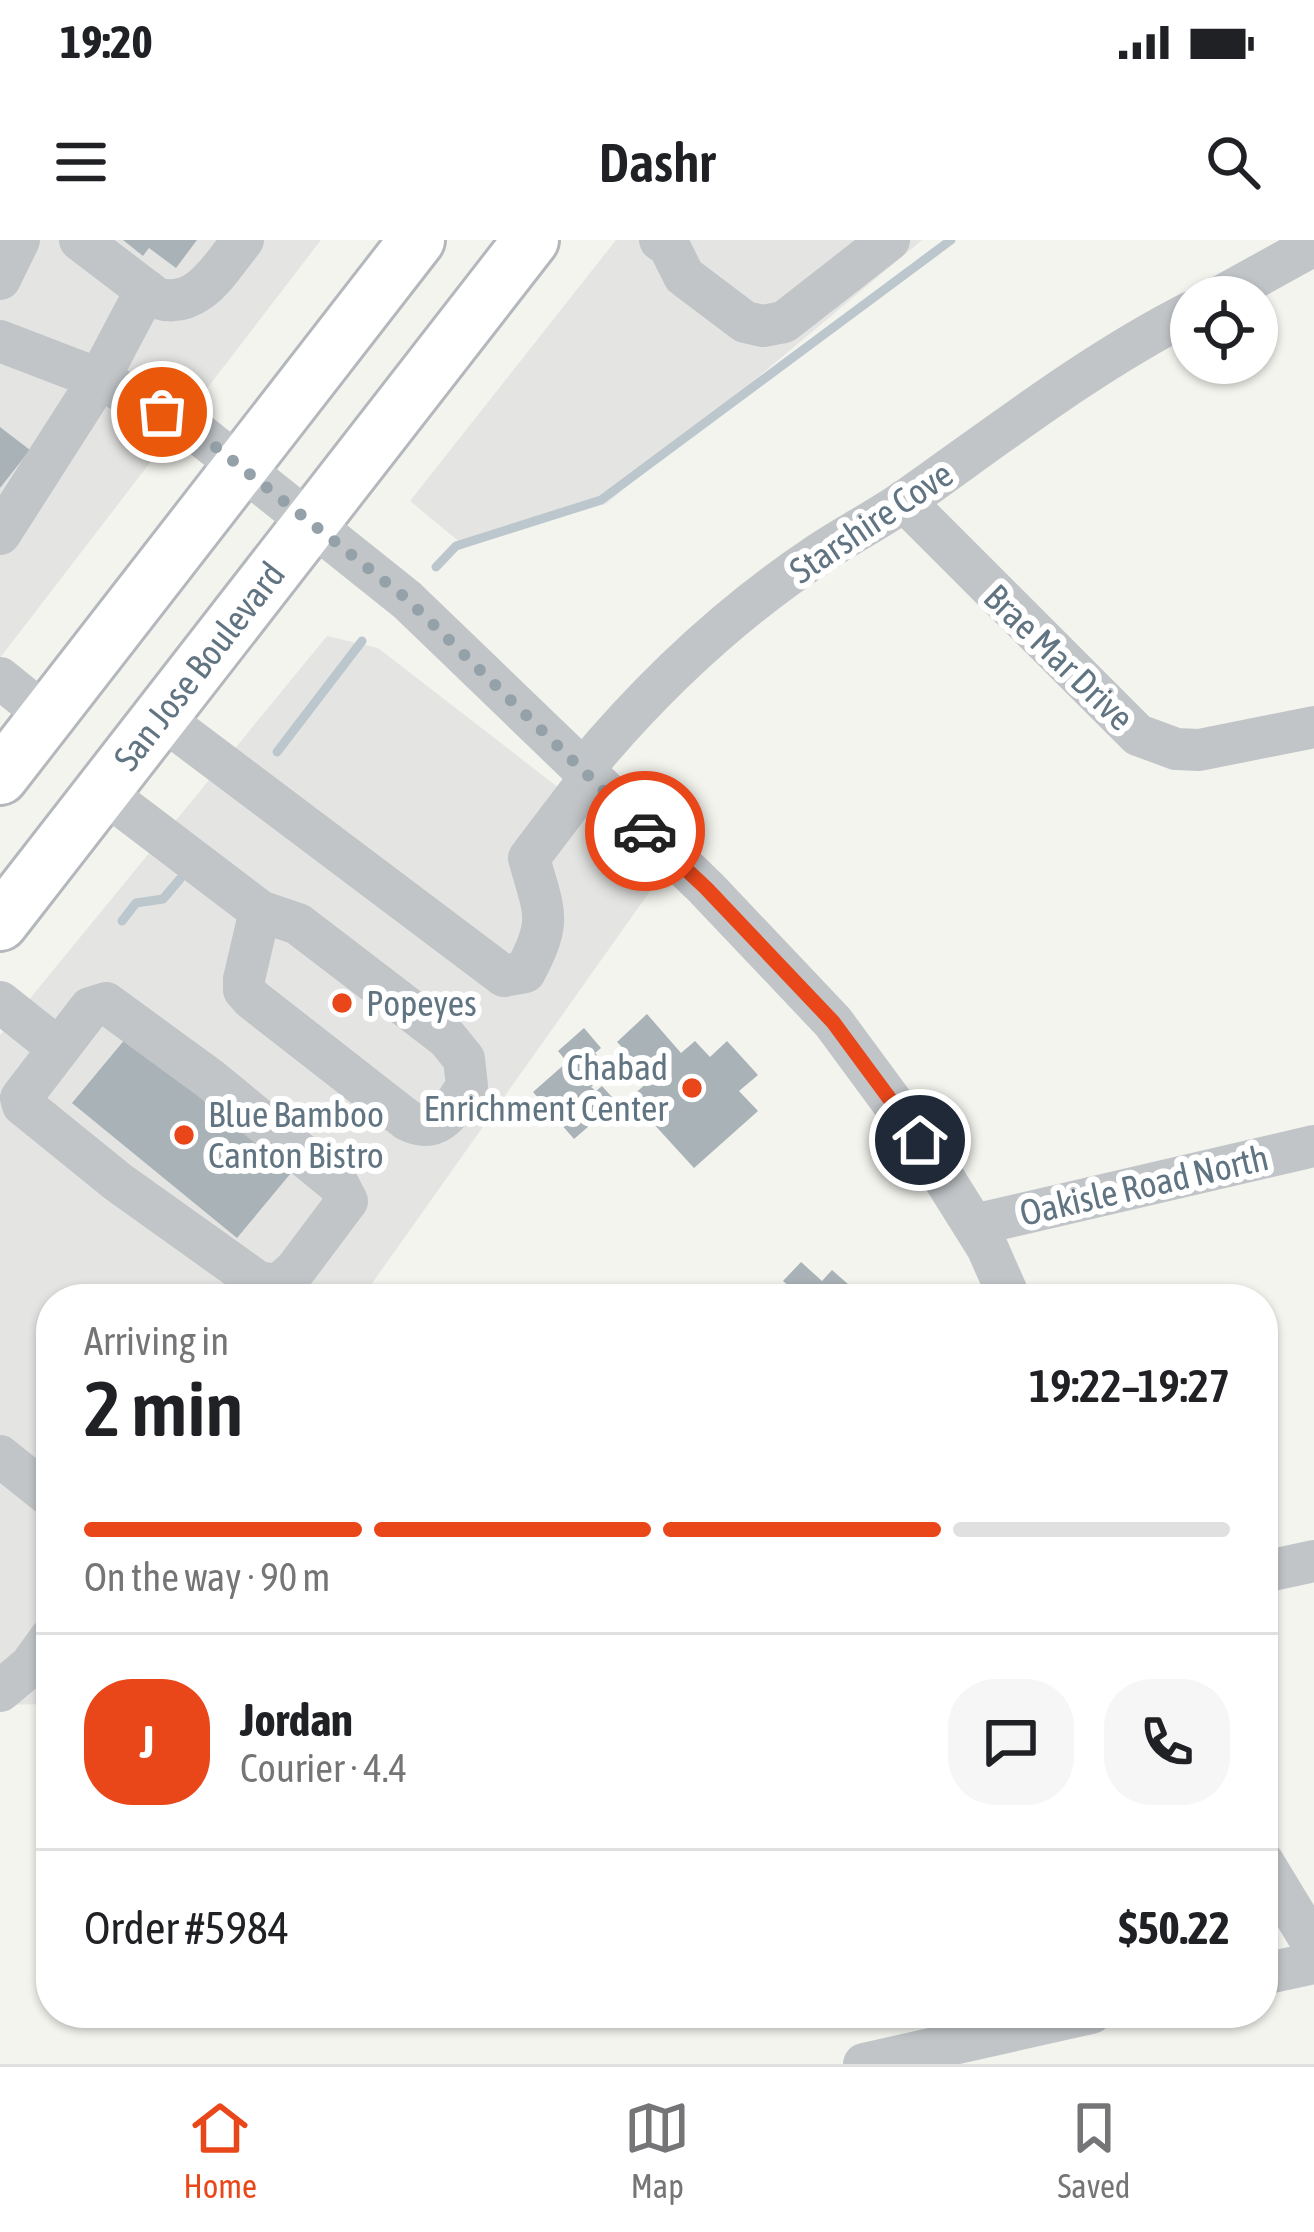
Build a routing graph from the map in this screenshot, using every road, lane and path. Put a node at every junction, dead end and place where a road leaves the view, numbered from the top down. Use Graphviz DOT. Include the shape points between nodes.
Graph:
graph roads {
  1 [pos="19,240"];
  2 [pos="80,240"];
  3 [pos="243,240"];
  4 [pos="417,240"];
  5 [pos="531,240"];
  6 [pos="889,240"];
  7 [pos="667,242"];
  8 [pos="1314,245"];
  9 [pos="1258,276"];
  10 [pos="0,279"];
  11 [pos="146,290"];
  12 [pos="1170,322"];
  13 [pos="0,341"];
  14 [pos="99,379"];
  15 [pos="241,468"];
  16 [pos="904,501"];
  17 [pos="310,524"];
  18 [pos="0,534"];
  19 [pos="0,679"];
  20 [pos="47,716"];
  21 [pos="160,717"];
  22 [pos="1314,727"];
  23 [pos="586,775"];
  24 [pos="0,776"];
  25 [pos="102,791"];
  26 [pos="260,911"];
  27 [pos="0,922"];
  28 [pos="0,1002"];
  29 [pos="58,1048"];
  30 [pos="1314,1146"];
  31 [pos="974,1225"];
  32 [pos="272,1284"];
  33 [pos="280,1284"];
  34 [pos="993,1284"];
  35 [pos="0,1456"];
  36 [pos="36,1484"];
  37 [pos="1314,1561"];
  38 [pos="1278,1569"];
  39 [pos="36,1658"];
  40 [pos="0,1691"];
  41 [pos="1278,1887"];
  42 [pos="1314,1946"];
  43 [pos="1314,1963"];
  44 [pos="1278,1971"];
  45 [pos="1024,2028"];
  46 [pos="864,2064"];
  1 -- 10 [label="street"];
  2 -- 11 [label="street"];
  3 -- 11 [label="street" via="186,300 172,303"];
  4 -- 15 [label="main road"];
  5 -- 17 [label="main road, San Jose Boulevard"];
  6 -- 7 [label="street" via="784,322 763,326 745,322 684,276"];
  8 -- 9 [label="street"];
  11 -- 14 [label="street"];
  12 -- 16 [label="street, Starshire Cove"];
  13 -- 14 [label="street"];
  14 -- 15 [label="street" via="193,429"];
  14 -- 18 [label="street"];
  15 -- 17 [label="street"];
  15 -- 20 [label="main road"];
  16 -- 22 [label="street, Brae Mar Drive" via="1138,735 1199,750"];
  16 -- 23 [label="street, Starshire Cove" via="814,557 711,638 628,716"];
  17 -- 21 [label="main road, San Jose Boulevard"];
  17 -- 23 [label="street" via="407,599"];
  19 -- 20 [label="street"];
  20 -- 24 [label="main road"];
  21 -- 23 [label="street, Starshire Cove" via="504,976 525,972 543,938 530,858"];
  21 -- 25 [label="main road, San Jose Boulevard"];
  23 -- 31 [label="street" via="833,1022"];
  25 -- 26 [label="street"];
  25 -- 27 [label="main road, San Jose Boulevard"];
  26 -- 26 [label="street" via="244,979 252,999 407,1120 429,1126 446,1118 467,1086 458,1048 298,924"];
  28 -- 29 [label="street"];
  29 -- 32 [label="street" via="23,1106 118,1183 258,1282"];
  29 -- 33 [label="street" via="90,1008 106,1003 338,1184 347,1201"];
  30 -- 31 [label="street, Oakisle Road North"];
  31 -- 34 [label="street"];
  35 -- 36 [label="street"];
  37 -- 38 [label="street"];
  39 -- 40 [label="street"];
  41 -- 42 [label="street"];
  43 -- 44 [label="street"];
  45 -- 46 [label="street"];
}
